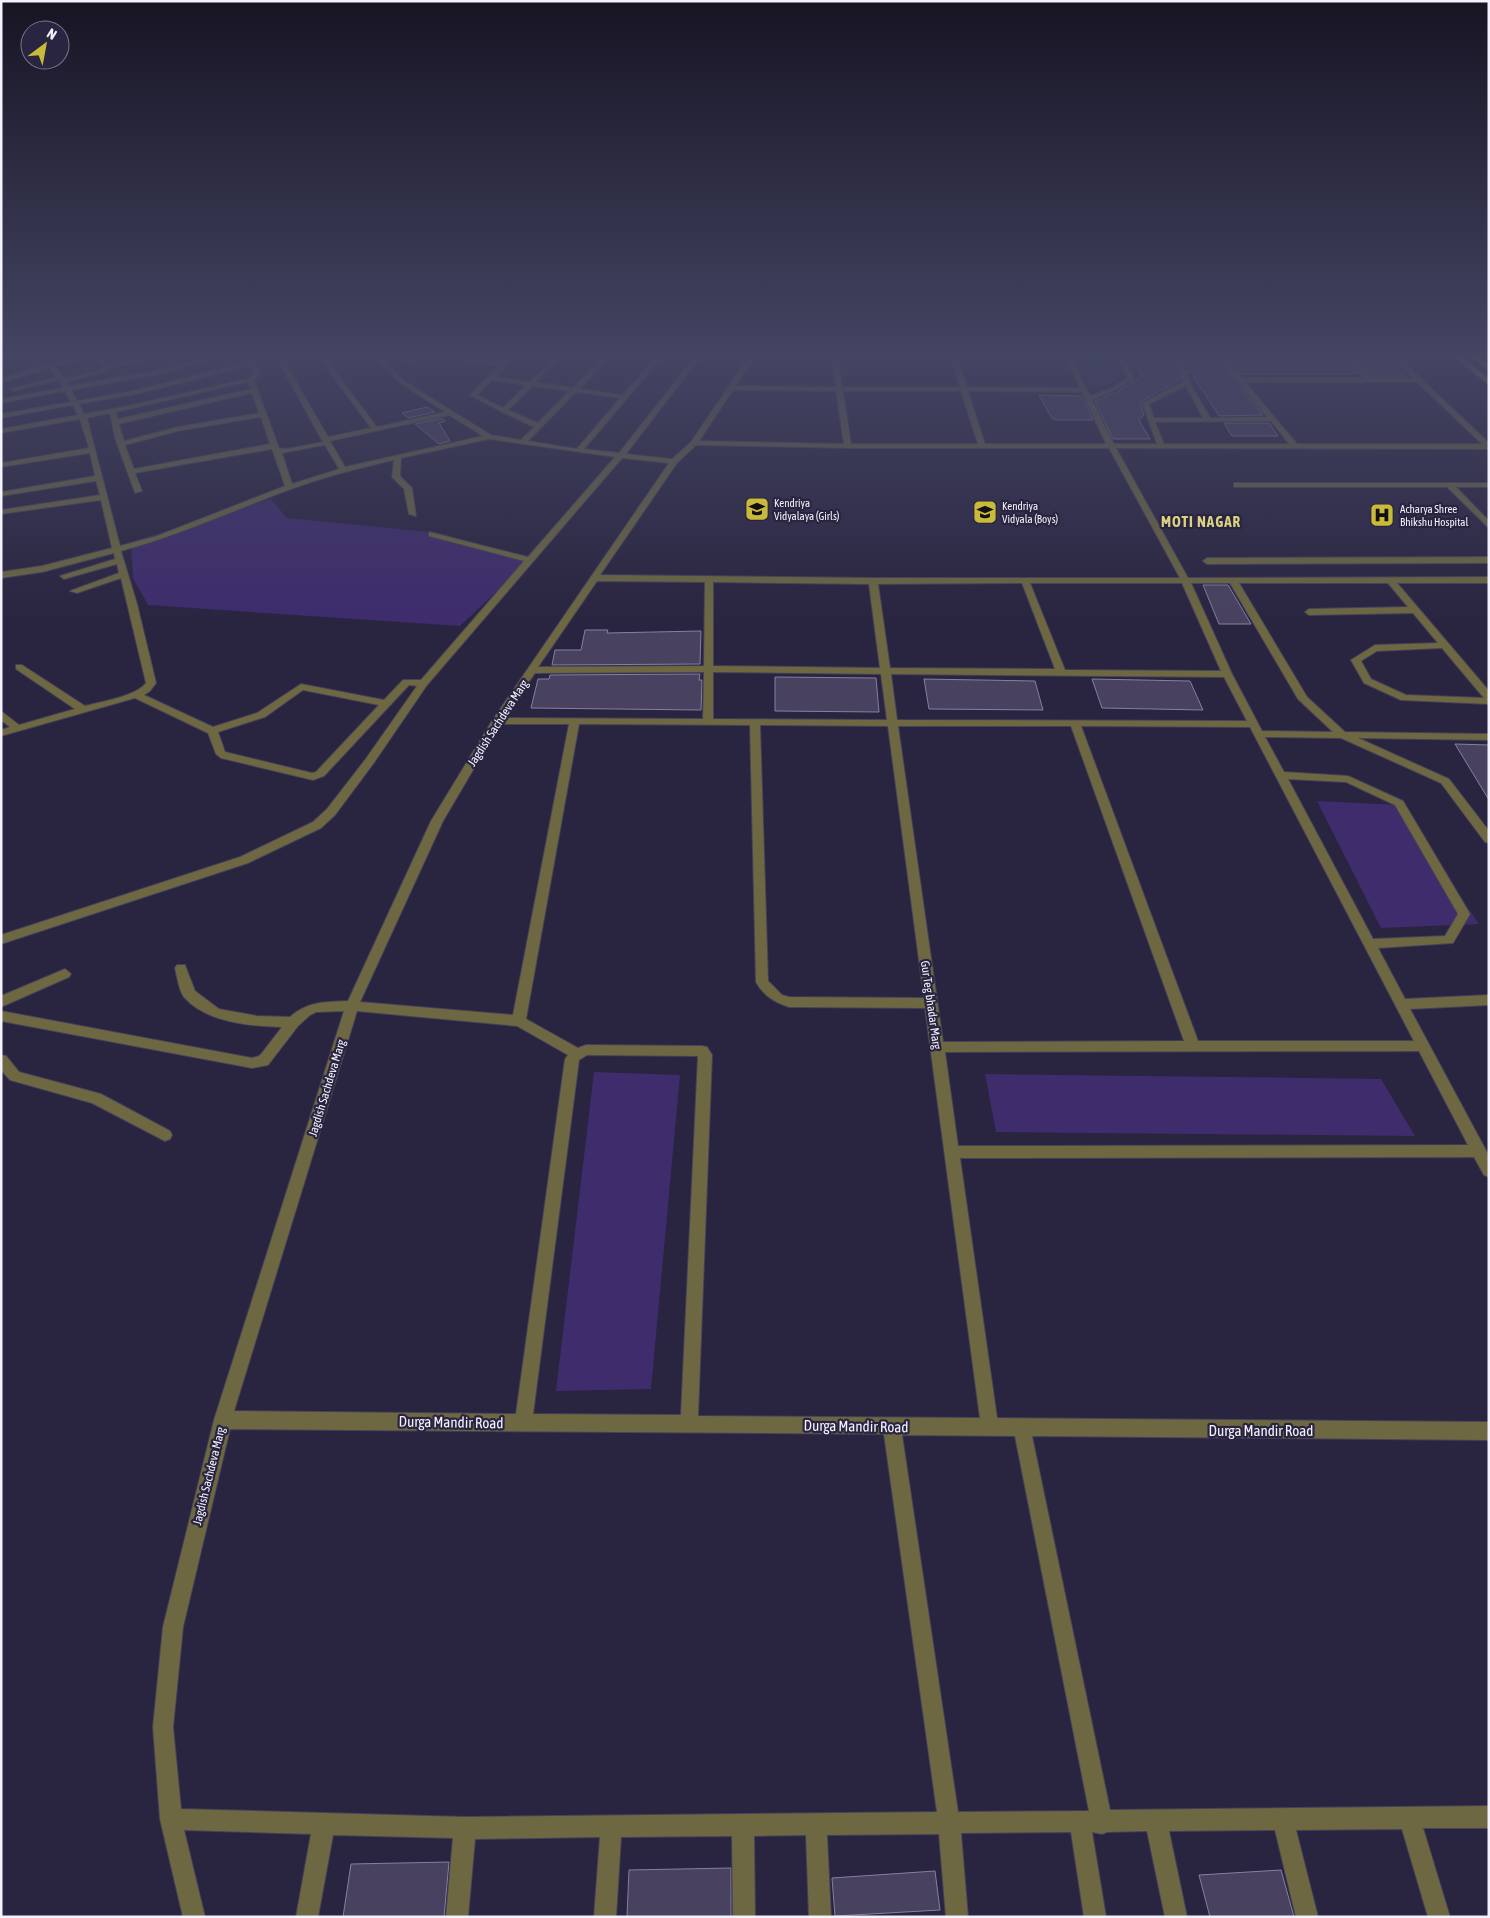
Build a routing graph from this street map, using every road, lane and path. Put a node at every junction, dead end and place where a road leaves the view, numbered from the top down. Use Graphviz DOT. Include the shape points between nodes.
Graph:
graph roads {
  1 [pos="121,444"];
  2 [pos="91,445"];
  3 [pos="275,445"];
  4 [pos="305,445"];
  5 [pos="327,445"];
  6 [pos="453,445"];
  7 [pos="533,445"];
  8 [pos="585,445"];
  9 [pos="629,445"];
  10 [pos="692,445"];
  11 [pos="771,445"];
  12 [pos="1294,445"];
  13 [pos="848,446"];
  14 [pos="982,446"];
  15 [pos="1111,446"];
  16 [pos="1161,446"];
  17 [pos="1488,446"];
  18 [pos="1296,447"];
  19 [pos="276,448"];
  20 [pos="92,450"];
  21 [pos="579,451"];
  22 [pos="398,456"];
  23 [pos="620,456"];
  24 [pos="674,461"];
  25 [pos="1,465"];
  26 [pos="342,470"];
  27 [pos="131,472"];
  28 [pos="98,478"];
  29 [pos="1237,485"];
  30 [pos="1489,485"];
  31 [pos="1450,486"];
  32 [pos="289,487"];
  33 [pos="138,491"];
  34 [pos="1,494"];
  35 [pos="103,497"];
  36 [pos="1,512"];
  37 [pos="413,514"];
  38 [pos="1489,526"];
  39 [pos="432,534"];
  40 [pos="117,550"];
  41 [pos="120,560"];
  42 [pos="529,560"];
  43 [pos="1489,560"];
  44 [pos="1207,561"];
  45 [pos="124,574"];
  46 [pos="1,575"];
  47 [pos="64,576"];
  48 [pos="597,578"];
  49 [pos="709,580"];
  50 [pos="1185,580"];
  51 [pos="1233,580"];
  52 [pos="1390,580"];
  53 [pos="1489,580"];
  54 [pos="1025,581"];
  55 [pos="873,582"];
  56 [pos="74,590"];
  57 [pos="1415,610"];
  58 [pos="1309,612"];
  59 [pos="1445,645"];
  60 [pos="19,667"];
  61 [pos="709,669"];
  62 [pos="532,670"];
  63 [pos="885,670"];
  64 [pos="1061,672"];
  65 [pos="1227,674"];
  66 [pos="424,683"];
  67 [pos="136,695"];
  68 [pos="1487,695"];
  69 [pos="387,703"];
  70 [pos="82,709"];
  71 [pos="1,714"];
  72 [pos="497,721"];
  73 [pos="575,721"];
  74 [pos="708,722"];
  75 [pos="754,722"];
  76 [pos="892,723"];
  77 [pos="1075,724"];
  78 [pos="16,728"];
  79 [pos="1256,729"];
  80 [pos="212,731"];
  81 [pos="1,733"];
  82 [pos="1342,735"];
  83 [pos="1489,737"];
  84 [pos="1281,775"];
  85 [pos="1488,836"];
  86 [pos="1,940"];
  87 [pos="1371,944"];
  88 [pos="181,968"];
  89 [pos="65,974"];
  90 [pos="1489,1000"];
  91 [pos="1,1002"];
  92 [pos="931,1003"];
  93 [pos="1403,1004"];
  94 [pos="352,1006"];
  95 [pos="1,1016"];
  96 [pos="518,1021"];
  97 [pos="292,1022"];
  98 [pos="1424,1046"];
  99 [pos="937,1047"];
  100 [pos="1193,1047"];
  101 [pos="579,1052"];
  102 [pos="1,1060"];
  103 [pos="165,1135"];
  104 [pos="1478,1151"];
  105 [pos="952,1152"];
  106 [pos="1489,1171"];
  107 [pos="223,1420"];
  108 [pos="523,1423"];
  109 [pos="689,1425"];
  110 [pos="892,1427"];
  111 [pos="990,1428"];
  112 [pos="1022,1428"];
  113 [pos="1489,1431"];
  114 [pos="1489,1817"];
  115 [pos="1409,1818"];
  116 [pos="171,1819"];
  117 [pos="1283,1821"];
  118 [pos="1156,1822"];
  119 [pos="1080,1823"];
  120 [pos="1102,1823"];
  121 [pos="324,1824"];
  122 [pos="949,1824"];
  123 [pos="816,1825"];
  124 [pos="743,1826"];
  125 [pos="611,1827"];
  126 [pos="465,1828"];
  127 [pos="194,1917"];
  128 [pos="307,1917"];
  129 [pos="457,1917"];
  130 [pos="605,1917"];
  131 [pos="744,1917"];
  132 [pos="820,1917"];
  133 [pos="957,1917"];
  134 [pos="1095,1917"];
  135 [pos="1176,1917"];
  136 [pos="1307,1917"];
  137 [pos="1439,1917"];
  1 -- 27 [label="street"];
  2 -- 20 [label="street"];
  3 -- 19 [label="street"];
  4 -- 19 [label="street"];
  5 -- 26 [label="street"];
  6 -- 22 [label="street"];
  7 -- 21 [label="street"];
  8 -- 21 [label="street"];
  9 -- 23 [label="street"];
  10 -- 24 [label="street, Jagdish Sachdeva Marg"];
  11 -- 13 [label="street"];
  12 -- 18 [label="street"];
  13 -- 14 [label="street"];
  14 -- 15 [label="street"];
  15 -- 16 [label="street"];
  15 -- 50 [label="street"];
  16 -- 18 [label="street"];
  17 -- 18 [label="street"];
  19 -- 27 [label="street"];
  19 -- 32 [label="street"];
  20 -- 25 [label="street"];
  20 -- 28 [label="street"];
  21 -- 23 [label="street"];
  22 -- 26 [label="street"];
  22 -- 37 [label="street" via="396,477 408,488"];
  23 -- 24 [label="street"];
  23 -- 42 [label="street"];
  24 -- 48 [label="street, Jagdish Sachdeva Marg"];
  26 -- 32 [label="street"];
  27 -- 33 [label="street"];
  28 -- 34 [label="street"];
  28 -- 35 [label="street"];
  29 -- 31 [label="street"];
  30 -- 31 [label="street"];
  31 -- 38 [label="street"];
  32 -- 40 [label="street" via="160,538"];
  35 -- 36 [label="street"];
  35 -- 40 [label="street"];
  39 -- 42 [label="street"];
  40 -- 41 [label="street"];
  40 -- 46 [label="street"];
  41 -- 45 [label="street"];
  41 -- 47 [label="street"];
  42 -- 66 [label="street"];
  43 -- 44 [label="street"];
  45 -- 56 [label="street"];
  45 -- 67 [label="street" via="151,683 148,689"];
  48 -- 49 [label="street"];
  48 -- 62 [label="street, Jagdish Sachdeva Marg"];
  49 -- 55 [label="street"];
  49 -- 61 [label="street"];
  50 -- 51 [label="street"];
  50 -- 54 [label="street"];
  50 -- 65 [label="street"];
  51 -- 52 [label="street"];
  51 -- 82 [label="street" via="1303,699"];
  52 -- 53 [label="street"];
  52 -- 57 [label="street"];
  54 -- 55 [label="street"];
  54 -- 64 [label="street"];
  55 -- 63 [label="street, Gur Teg bhadar Marg"];
  57 -- 58 [label="street"];
  57 -- 59 [label="street"];
  59 -- 68 [label="street"];
  59 -- 68 [label="street" via="1376,648 1356,660 1367,681 1404,698"];
  60 -- 70 [label="street"];
  61 -- 62 [label="street"];
  61 -- 63 [label="street"];
  61 -- 74 [label="street"];
  62 -- 72 [label="street, Jagdish Sachdeva Marg"];
  63 -- 64 [label="street"];
  63 -- 76 [label="street, Gur Teg bhadar Marg"];
  64 -- 65 [label="street"];
  65 -- 79 [label="street"];
  66 -- 69 [label="street" via="406,682"];
  66 -- 86 [label="street" via="369,762 331,812 317,825 244,860"];
  67 -- 70 [label="street"];
  67 -- 80 [label="street"];
  69 -- 80 [label="street" via="301,687 261,715"];
  69 -- 80 [label="street" via="320,774 313,777 225,756 221,754"];
  70 -- 78 [label="street"];
  71 -- 78 [label="street"];
  72 -- 73 [label="street"];
  72 -- 94 [label="street, Jagdish Sachdeva Marg" via="438,821"];
  73 -- 74 [label="street"];
  73 -- 96 [label="street"];
  74 -- 75 [label="street"];
  75 -- 76 [label="street"];
  75 -- 92 [label="street" via="762,982 777,998 789,1002"];
  76 -- 77 [label="street"];
  76 -- 92 [label="street, Gur Teg bhadar Marg"];
  77 -- 79 [label="street"];
  77 -- 100 [label="street"];
  78 -- 81 [label="street"];
  79 -- 82 [label="street"];
  79 -- 84 [label="street"];
  82 -- 83 [label="street"];
  82 -- 85 [label="street" via="1445,781"];
  84 -- 87 [label="street"];
  84 -- 87 [label="street" via="1348,779 1399,803 1464,914 1449,940"];
  87 -- 93 [label="street"];
  88 -- 97 [label="street" via="189,994 216,1013"];
  89 -- 91 [label="street"];
  90 -- 93 [label="street"];
  92 -- 99 [label="street, Gur Teg bhadar Marg"];
  93 -- 98 [label="street"];
  94 -- 96 [label="street"];
  94 -- 97 [label="street" via="316,1006"];
  94 -- 107 [label="street, Jagdish Sachdeva Marg"];
  95 -- 97 [label="street" via="252,1063 267,1057"];
  96 -- 101 [label="street"];
  98 -- 100 [label="street"];
  98 -- 104 [label="street"];
  99 -- 100 [label="street"];
  99 -- 105 [label="street, Gur Teg bhadar Marg"];
  101 -- 108 [label="street" via="572,1059"];
  101 -- 109 [label="street" via="702,1051 705,1055"];
  102 -- 103 [label="street" via="14,1076 96,1098"];
  104 -- 105 [label="street"];
  104 -- 106 [label="street"];
  105 -- 111 [label="street, Gur Teg bhadar Marg"];
  107 -- 108 [label="street, Durga Mandir Road"];
  107 -- 116 [label="street, Jagdish Sachdeva Marg" via="173,1627 163,1727"];
  108 -- 109 [label="street, Durga Mandir Road"];
  109 -- 110 [label="street, Durga Mandir Road"];
  110 -- 111 [label="street, Durga Mandir Road"];
  110 -- 122 [label="street"];
  111 -- 112 [label="street, Durga Mandir Road"];
  112 -- 113 [label="street, Durga Mandir Road"];
  112 -- 120 [label="street"];
  114 -- 115 [label="street"];
  115 -- 117 [label="street"];
  115 -- 137 [label="street"];
  116 -- 121 [label="street"];
  116 -- 127 [label="street, Jagdish Sachdeva Marg"];
  117 -- 118 [label="street"];
  117 -- 136 [label="street"];
  118 -- 120 [label="street"];
  118 -- 135 [label="street"];
  119 -- 120 [label="street"];
  119 -- 122 [label="street"];
  119 -- 134 [label="street"];
  121 -- 126 [label="street"];
  121 -- 128 [label="street"];
  122 -- 123 [label="street"];
  122 -- 133 [label="street"];
  123 -- 124 [label="street"];
  123 -- 132 [label="street"];
  124 -- 125 [label="street"];
  124 -- 131 [label="street"];
  125 -- 126 [label="street"];
  125 -- 130 [label="street"];
  126 -- 129 [label="street"];
}
